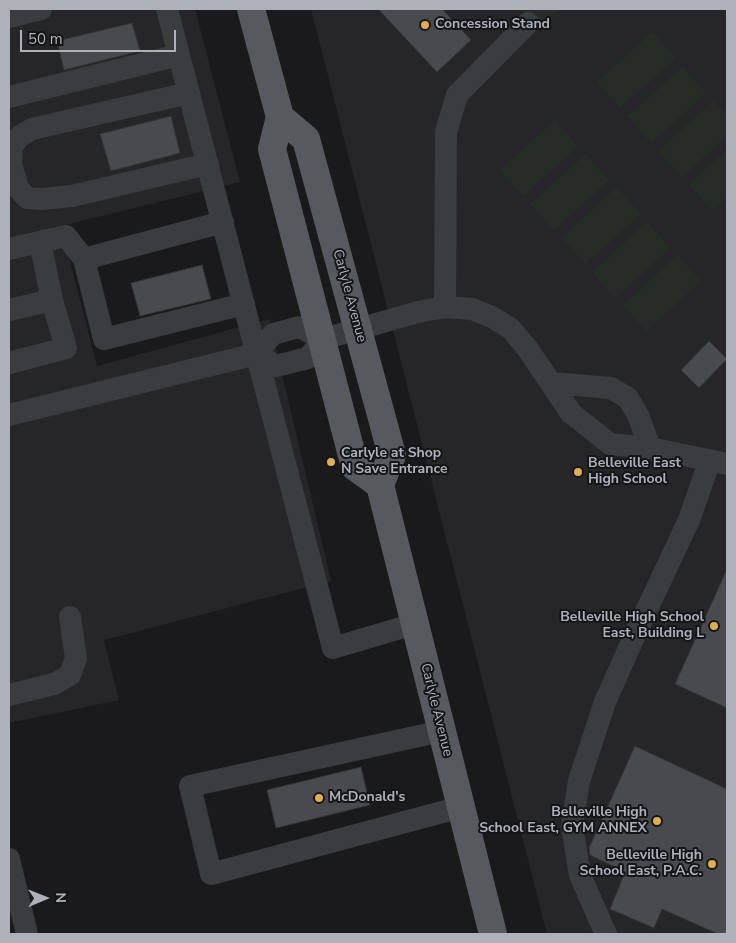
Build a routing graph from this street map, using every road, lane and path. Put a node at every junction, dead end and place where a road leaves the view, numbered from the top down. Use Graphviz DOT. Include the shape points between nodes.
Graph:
graph roads {
  1 [pos="41,9"];
  2 [pos="168,9"];
  3 [pos="251,9"];
  4 [pos="9,17"];
  5 [pos="528,23"];
  6 [pos="179,55"];
  7 [pos="189,93"];
  8 [pos="9,97"];
  9 [pos="280,117"];
  10 [pos="208,164"];
  11 [pos="223,222"];
  12 [pos="40,242"];
  13 [pos="9,249"];
  14 [pos="84,259"];
  15 [pos="52,300"];
  16 [pos="244,304"];
  17 [pos="445,307"];
  18 [pos="9,310"];
  19 [pos="359,329"];
  20 [pos="323,339"];
  21 [pos="256,354"];
  22 [pos="9,363"];
  23 [pos="550,383"];
  24 [pos="9,415"];
  25 [pos="650,448"];
  26 [pos="719,462"];
  27 [pos="380,485"];
  28 [pos="70,617"];
  29 [pos="414,624"];
  30 [pos="9,695"];
  31 [pos="442,731"];
  32 [pos="461,807"];
  33 [pos="9,860"];
  34 [pos="27,934"];
  35 [pos="493,934"];
  36 [pos="606,934"];
  1 -- 4 [label="street"];
  2 -- 6 [label="street"];
  3 -- 9 [label="main road"];
  5 -- 17 [label="street" via="458,95 446,132"];
  6 -- 7 [label="street"];
  6 -- 8 [label="street"];
  7 -- 10 [label="street"];
  7 -- 10 [label="street" via="32,129 12,146 11,164 18,188 27,198 42,199 72,196"];
  9 -- 19 [label="main road, Carlyle Avenue" via="306,139"];
  9 -- 20 [label="main road" via="272,149"];
  10 -- 11 [label="street"];
  11 -- 14 [label="street"];
  11 -- 16 [label="street"];
  12 -- 13 [label="street"];
  12 -- 14 [label="street" via="66,236"];
  12 -- 15 [label="street"];
  14 -- 16 [label="street" via="104,339"];
  15 -- 18 [label="street"];
  15 -- 22 [label="street" via="66,348"];
  16 -- 21 [label="street"];
  17 -- 19 [label="street"];
  17 -- 23 [label="street" via="472,309 502,323 518,337"];
  19 -- 20 [label="street"];
  19 -- 27 [label="main road, Carlyle Avenue" via="392,455"];
  20 -- 21 [label="street" via="299,327 273,334"];
  20 -- 21 [label="street" via="308,358 276,366"];
  20 -- 27 [label="main road" via="356,468"];
  21 -- 24 [label="street"];
  21 -- 29 [label="street" via="333,648"];
  23 -- 25 [label="street" via="571,413 610,444"];
  23 -- 25 [label="street" via="611,388 628,398"];
  25 -- 26 [label="street"];
  26 -- 36 [label="street" via="605,702 579,781 572,826 580,875"];
  27 -- 29 [label="main road, Carlyle Avenue"];
  28 -- 30 [label="street" via="76,658 70,675 54,684"];
  29 -- 31 [label="main road, Carlyle Avenue"];
  31 -- 32 [label="main road, Carlyle Avenue"];
  31 -- 32 [label="street" via="190,786 211,874"];
  32 -- 35 [label="main road, Carlyle Avenue"];
  33 -- 34 [label="street"];
}
